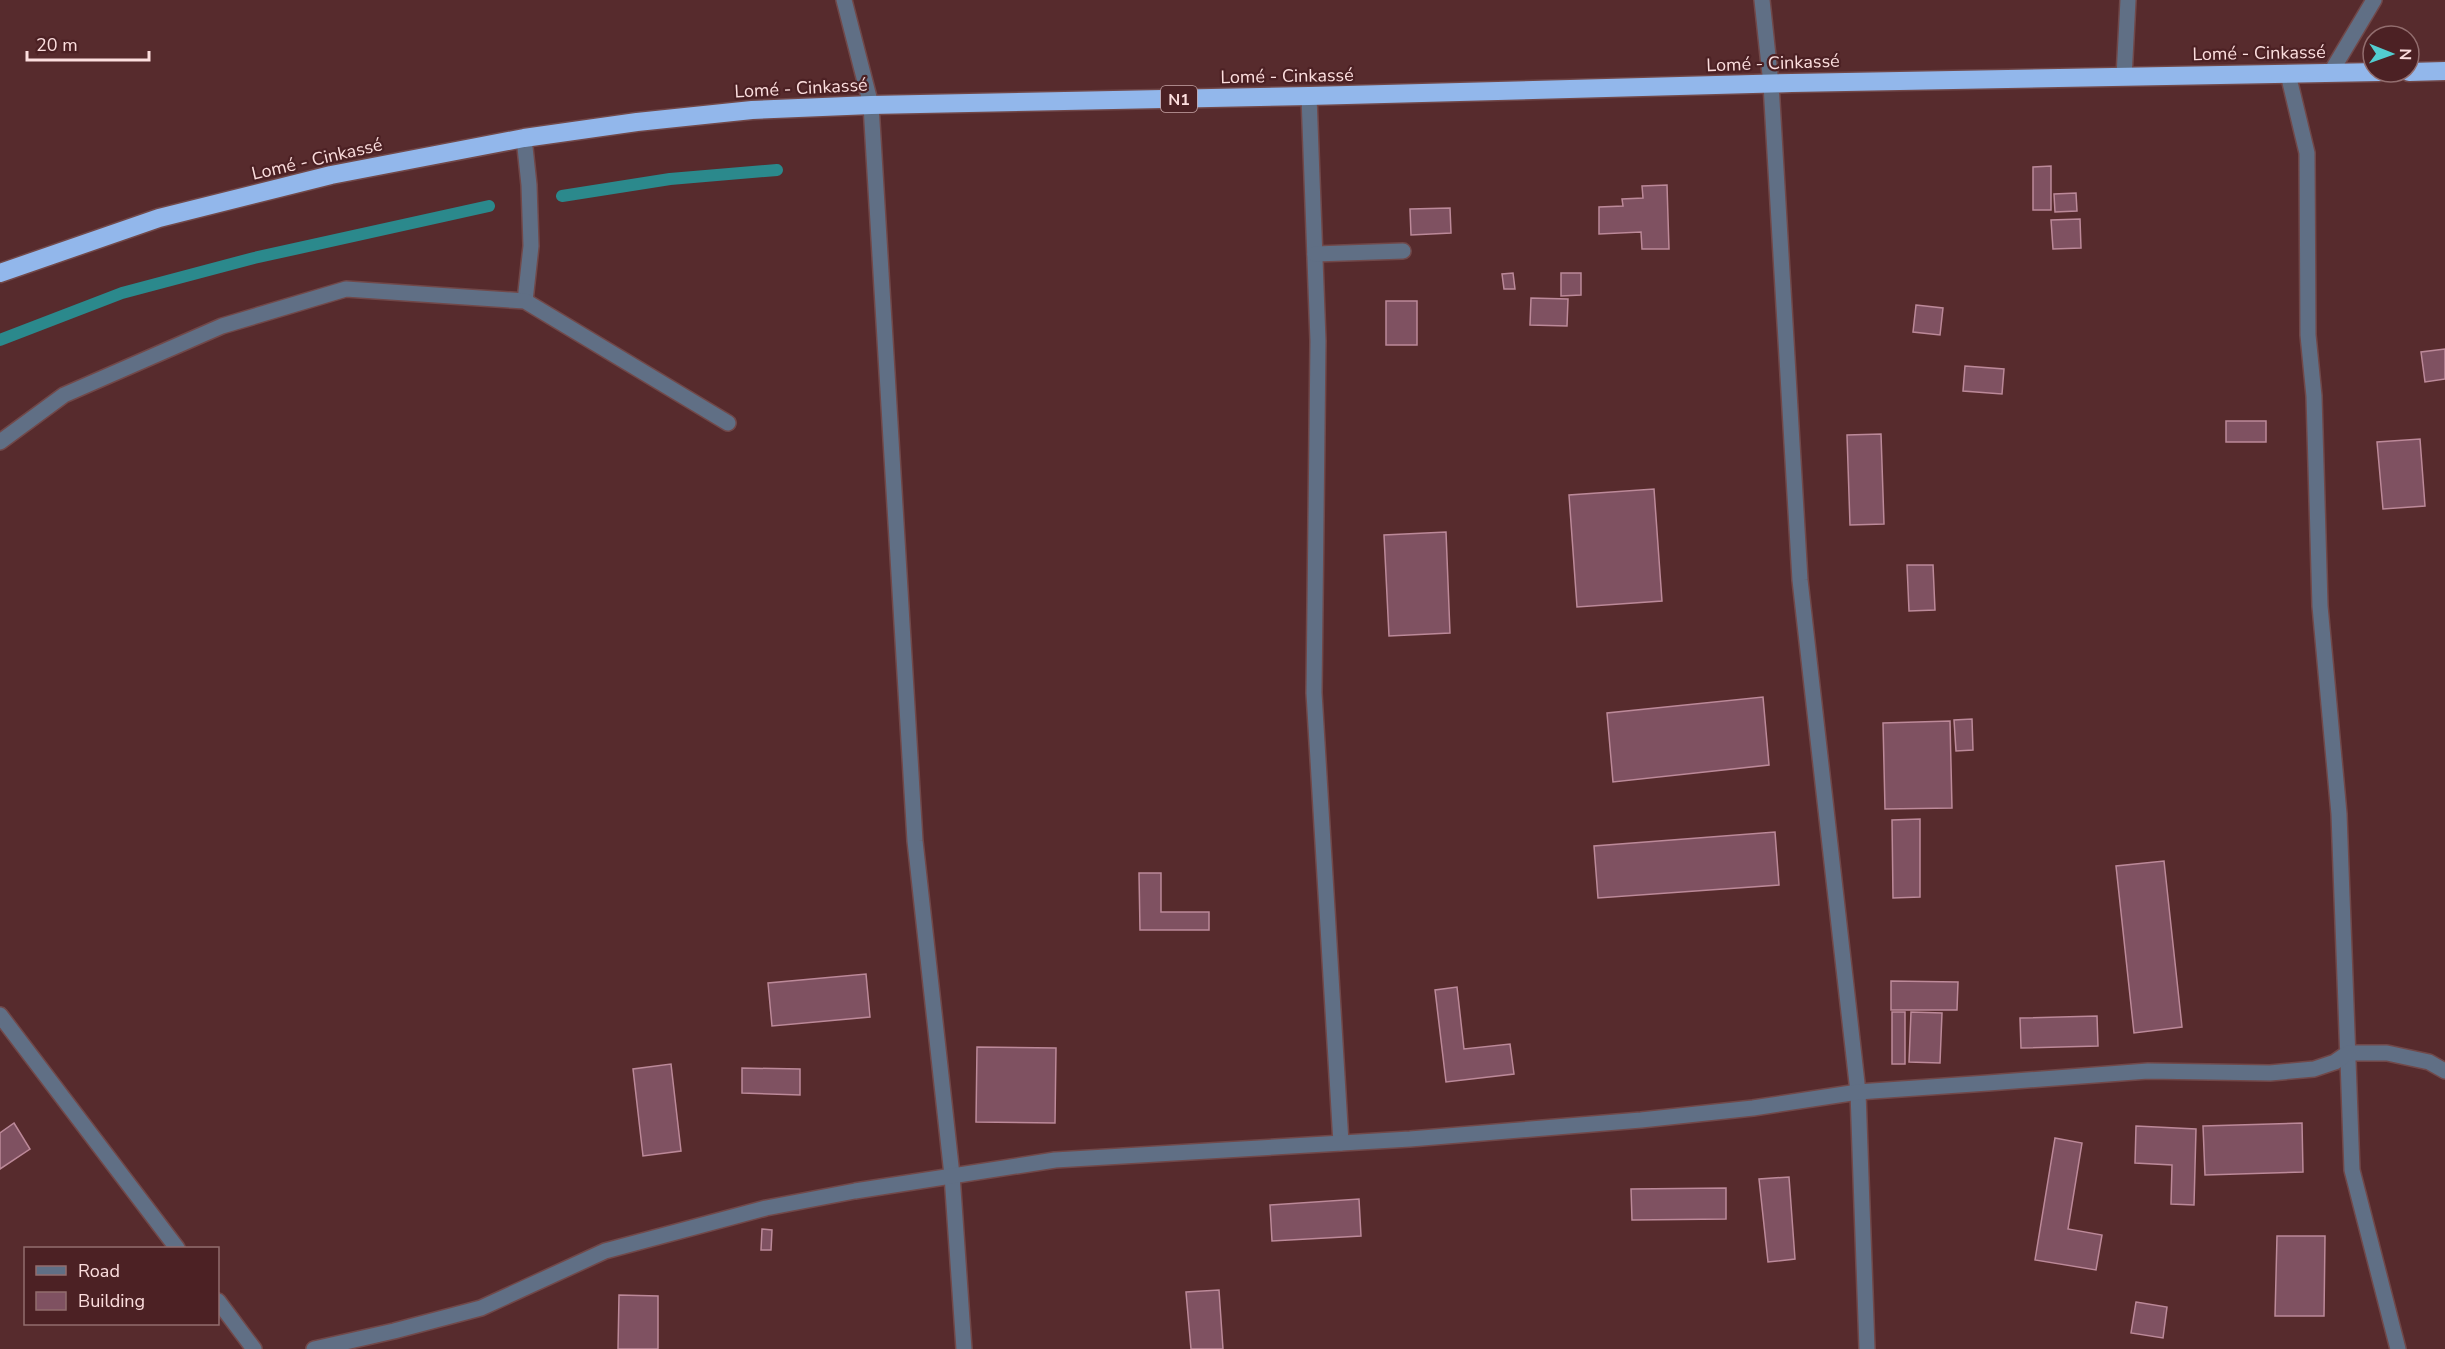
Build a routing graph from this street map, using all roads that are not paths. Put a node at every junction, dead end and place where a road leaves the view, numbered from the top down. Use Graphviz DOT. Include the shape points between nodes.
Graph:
graph roads {
  1 [pos="844,0"];
  2 [pos="1762,0"];
  3 [pos="2128,0"];
  4 [pos="2374,0"];
  5 [pos="2445,71"];
  6 [pos="2331,72"];
  7 [pos="2361,72"];
  8 [pos="2421,72"];
  9 [pos="2288,74"];
  10 [pos="2124,77"];
  11 [pos="1771,84"];
  12 [pos="1308,96"];
  13 [pos="871,105"];
  14 [pos="524,138"];
  15 [pos="1403,251"];
  16 [pos="1315,254"];
  17 [pos="0,273"];
  18 [pos="525,301"];
  19 [pos="728,423"];
  20 [pos="0,442"];
  21 [pos="0,1015"];
  22 [pos="2348,1053"];
  23 [pos="2445,1071"];
  24 [pos="1858,1092"];
  25 [pos="1341,1143"];
  26 [pos="952,1175"];
  27 [pos="176,1247"];
  28 [pos="219,1303"];
  29 [pos="254,1349"];
  30 [pos="314,1349"];
  31 [pos="964,1349"];
  32 [pos="1867,1349"];
  33 [pos="2398,1349"];
  1 -- 13 [label="street"];
  2 -- 11 [label="street"];
  3 -- 10 [label="street"];
  4 -- 6 [label="street"];
  5 -- 8 [label="highway"];
  6 -- 7 [label="highway, Lomé - Cinkassé / N1"];
  6 -- 9 [label="highway, Lomé - Cinkassé / N1"];
  9 -- 10 [label="highway, Lomé - Cinkassé / N1"];
  9 -- 22 [label="street" via="2307,153 2308,335 2314,396 2320,606 2339,814"];
  10 -- 11 [label="highway, Lomé - Cinkassé / N1"];
  11 -- 12 [label="highway, Lomé - Cinkassé / N1"];
  11 -- 24 [label="street" via="1800,580"];
  12 -- 13 [label="highway, Lomé - Cinkassé / N1"];
  12 -- 16 [label="street"];
  13 -- 14 [label="highway, Lomé - Cinkassé / N1" via="752,110"];
  13 -- 26 [label="street" via="915,841"];
  14 -- 17 [label="highway, Lomé - Cinkassé / N1" via="331,175 159,218"];
  14 -- 18 [label="street" via="531,246"];
  15 -- 16 [label="street"];
  16 -- 25 [label="street" via="1318,341 1314,693"];
  18 -- 19 [label="street"];
  18 -- 20 [label="street" via="346,289 222,326 64,395"];
  21 -- 27 [label="street"];
  22 -- 23 [label="street" via="2387,1053 2429,1062"];
  22 -- 24 [label="street" via="2314,1069 2270,1073 2148,1071"];
  22 -- 33 [label="street" via="2352,1170"];
  24 -- 25 [label="street" via="1641,1120"];
  24 -- 32 [label="street"];
  25 -- 26 [label="street" via="1055,1161"];
  26 -- 30 [label="street" via="766,1208 681,1230 605,1251 481,1308"];
  26 -- 31 [label="street"];
  28 -- 29 [label="street"];
}
